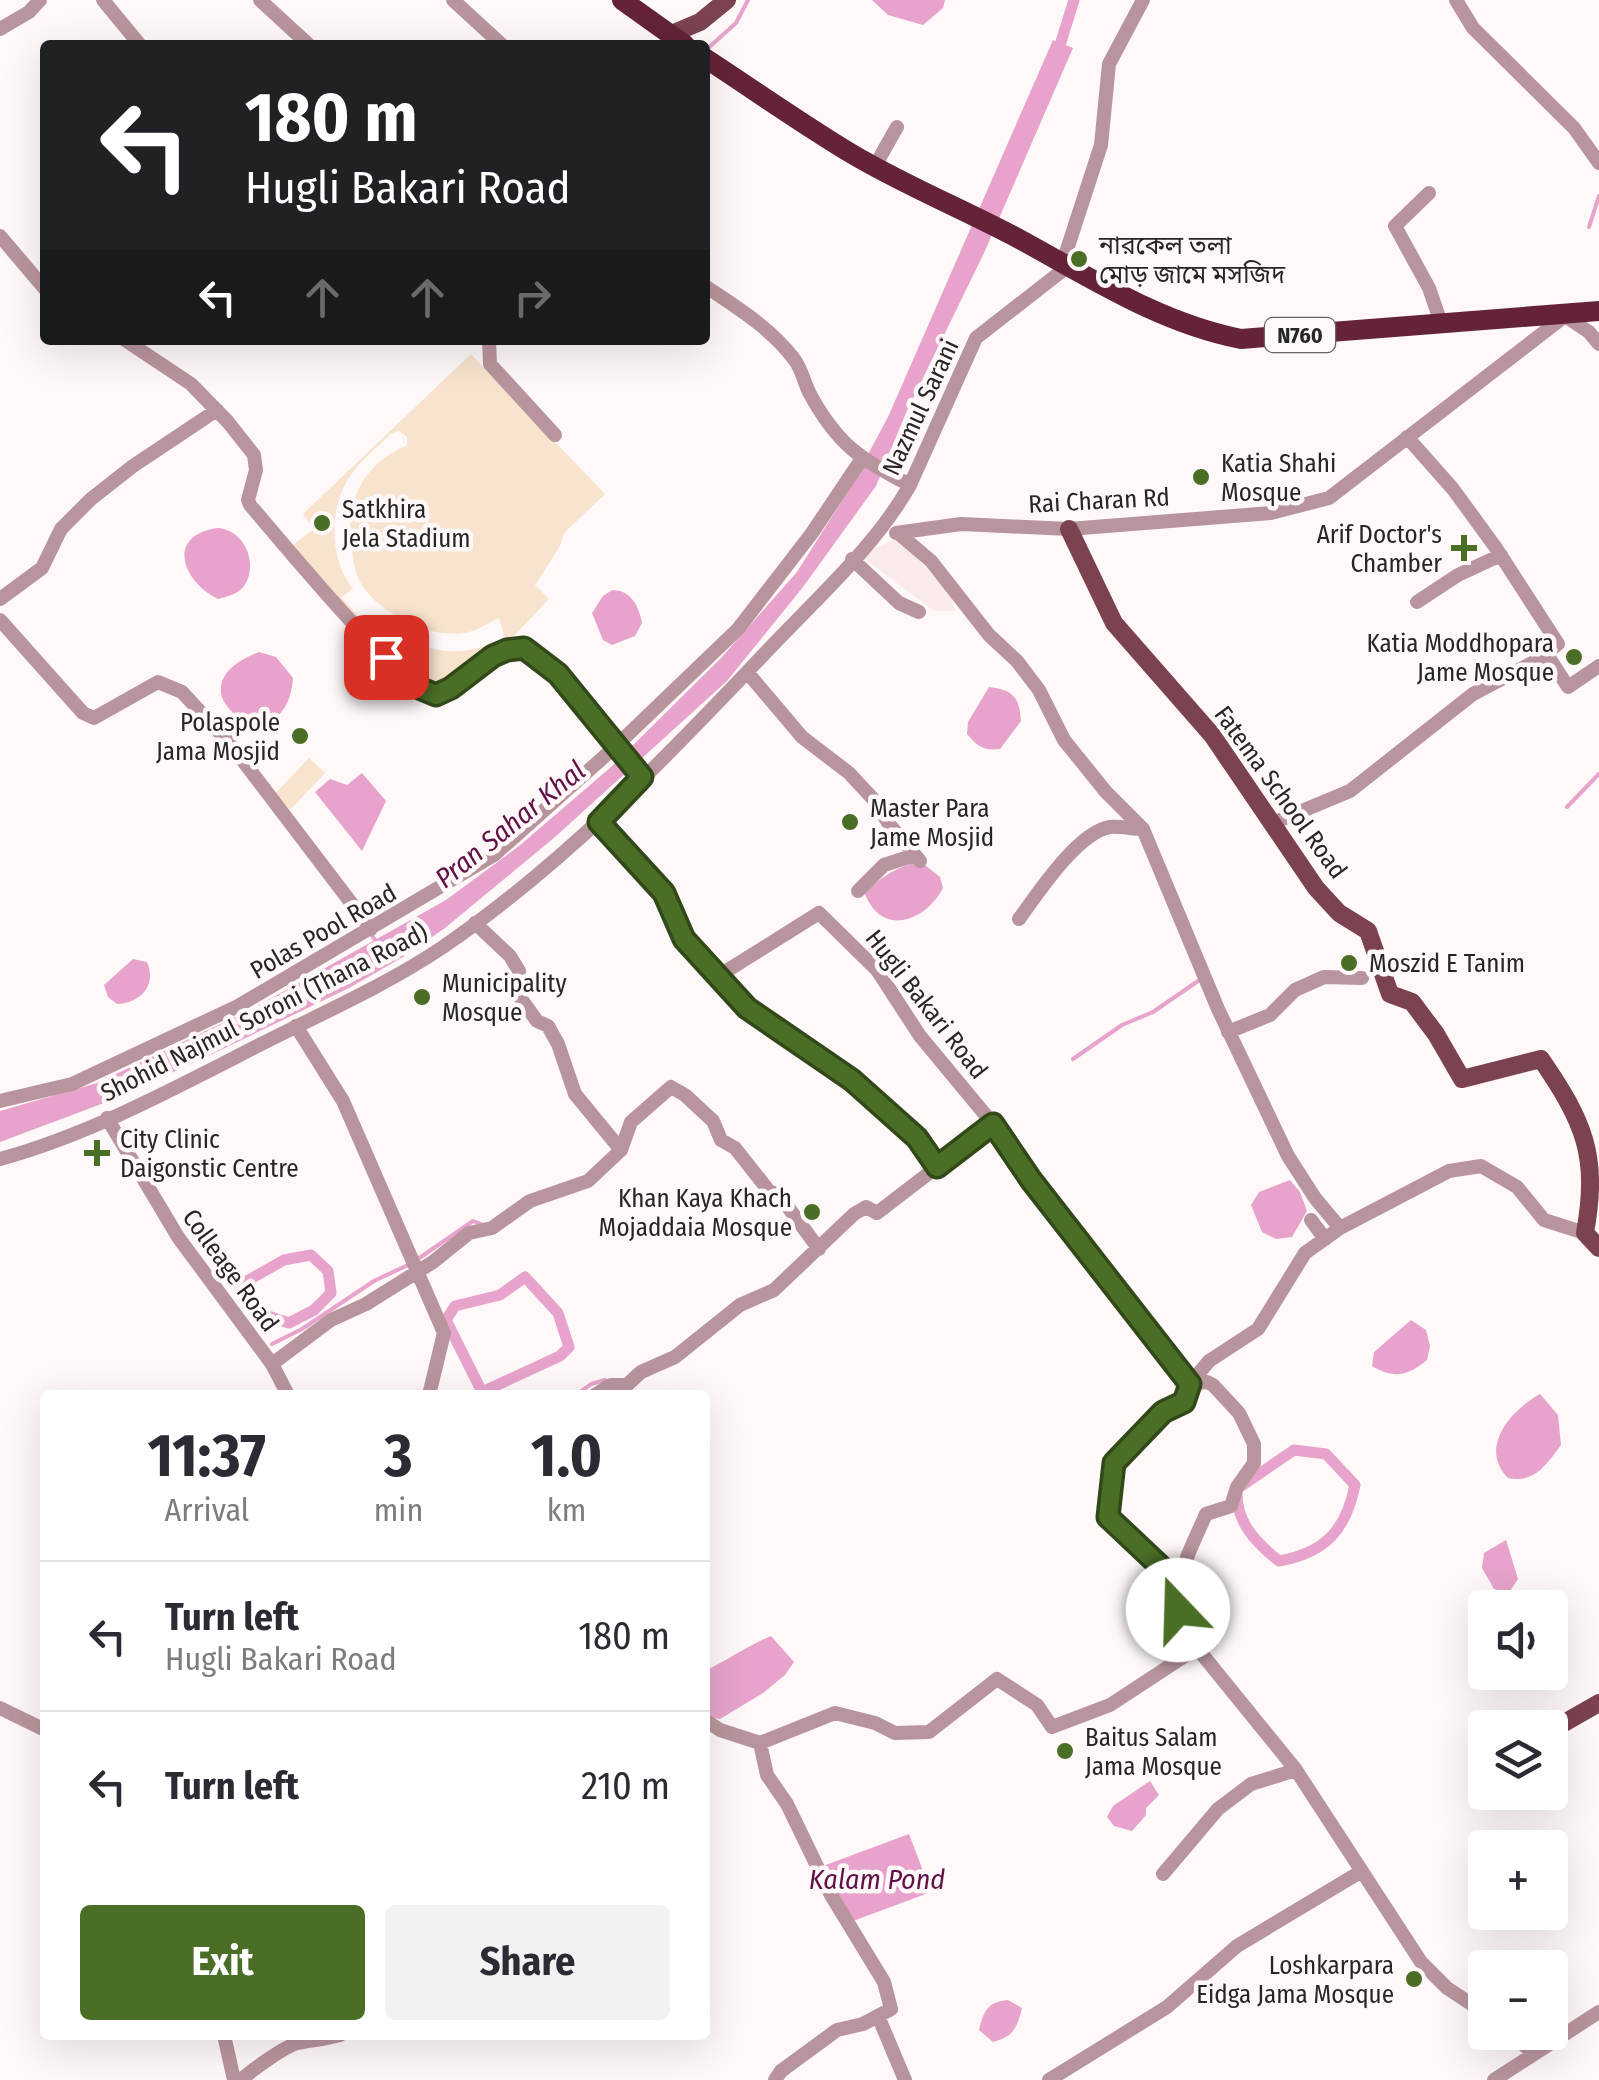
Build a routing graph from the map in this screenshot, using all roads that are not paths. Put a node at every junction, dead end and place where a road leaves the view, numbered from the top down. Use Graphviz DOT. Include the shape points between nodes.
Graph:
graph roads {
  1 [pos="40,0"];
  2 [pos="103,0"];
  3 [pos="260,0"];
  4 [pos="453,0"];
  5 [pos="622,0"];
  6 [pos="727,0"];
  7 [pos="1143,0"];
  8 [pos="1456,0"];
  9 [pos="0,29"];
  10 [pos="136,40"];
  11 [pos="304,40"];
  12 [pos="497,40"];
  13 [pos="669,40"];
  14 [pos="674,40"];
  15 [pos="710,61"];
  16 [pos="897,127"];
  17 [pos="1599,163"];
  18 [pos="875,166"];
  19 [pos="1429,194"];
  20 [pos="0,236"];
  21 [pos="1064,266"];
  22 [pos="40,284"];
  23 [pos="710,290"];
  24 [pos="1599,311"];
  25 [pos="1565,316"];
  26 [pos="1441,324"];
  27 [pos="1599,344"];
  28 [pos="132,345"];
  29 [pos="489,345"];
  30 [pos="217,410"];
  31 [pos="555,435"];
  32 [pos="1408,437"];
  33 [pos="861,460"];
  34 [pos="910,485"];
  35 [pos="1069,529"];
  36 [pos="898,533"];
  37 [pos="871,537"];
  38 [pos="1501,555"];
  39 [pos="852,559"];
  40 [pos="0,599"];
  41 [pos="1417,602"];
  42 [pos="919,612"];
  43 [pos="0,620"];
  44 [pos="1546,653"];
  45 [pos="1599,666"];
  46 [pos="746,672"];
  47 [pos="616,746"];
  48 [pos="642,777"];
  49 [pos="599,822"];
  50 [pos="1272,823"];
  51 [pos="1143,830"];
  52 [pos="858,891"];
  53 [pos="1020,919"];
  54 [pos="475,924"];
  55 [pos="370,930"];
  56 [pos="720,975"];
  57 [pos="1362,978"];
  58 [pos="296,1026"];
  59 [pos="1228,1032"];
  60 [pos="0,1100"];
  61 [pos="107,1118"];
  62 [pos="993,1124"];
  63 [pos="620,1150"];
  64 [pos="0,1160"];
  65 [pos="937,1167"];
  66 [pos="1310,1220"];
  67 [pos="1340,1228"];
  68 [pos="1585,1233"];
  69 [pos="1325,1239"];
  70 [pos="1599,1248"];
  71 [pos="819,1249"];
  72 [pos="419,1271"];
  73 [pos="272,1364"];
  74 [pos="1190,1384"];
  75 [pos="285,1390"];
  76 [pos="430,1390"];
  77 [pos="603,1390"];
  78 [pos="1177,1582"];
  79 [pos="1196,1648"];
  80 [pos="1599,1703"];
  81 [pos="0,1708"];
  82 [pos="1568,1721"];
  83 [pos="710,1723"];
  84 [pos="40,1728"];
  85 [pos="760,1743"];
  86 [pos="1296,1770"];
  87 [pos="1362,1871"];
  88 [pos="1163,1874"];
  89 [pos="1468,2002"];
  90 [pos="1599,2012"];
  91 [pos="878,2016"];
  92 [pos="226,2040"];
  93 [pos="313,2040"];
  94 [pos="1529,2050"];
  95 [pos="1534,2054"];
  96 [pos="238,2080"];
  97 [pos="775,2080"];
  98 [pos="905,2080"];
  99 [pos="1049,2080"];
  100 [pos="1494,2080"];
  1 -- 9 [label="street"];
  2 -- 10 [label="street"];
  3 -- 11 [label="street"];
  4 -- 12 [label="street"];
  5 -- 13 [label="highway"];
  6 -- 14 [label="main road"];
  7 -- 21 [label="street" via="1108,64 1101,145"];
  8 -- 17 [label="street"];
  15 -- 18 [label="highway, N760"];
  16 -- 18 [label="street"];
  18 -- 21 [label="highway, N760"];
  19 -- 26 [label="street" via="1395,226"];
  20 -- 22 [label="street"];
  21 -- 26 [label="highway, N760" via="1166,318 1241,339"];
  21 -- 34 [label="street, Nazmul Sarani" via="976,338"];
  23 -- 33 [label="street" via="774,336 797,362 835,432"];
  24 -- 25 [label="highway, N760"];
  25 -- 26 [label="highway, N760"];
  25 -- 27 [label="street"];
  25 -- 32 [label="street, Rai Charan Rd"];
  28 -- 30 [label="street"];
  29 -- 31 [label="street" via="490,364"];
  30 -- 40 [label="street" via="100,492 62,529 42,568"];
  30 -- 47 [label="street" via="254,456 250,505 417,687 436,695 493,656 524,648 558,674"];
  32 -- 35 [label="street, Rai Charan Rd" via="1330,498 1271,513"];
  32 -- 38 [label="street"];
  33 -- 34 [label="street"];
  33 -- 47 [label="street, Polas Pool Road" via="738,629"];
  34 -- 37 [label="street, Nazmul Sarani"];
  35 -- 36 [label="street, Rai Charan Rd" via="961,524"];
  35 -- 50 [label="main road, Fatema School Road" via="1114,622 1212,735"];
  36 -- 37 [label="street, Rai Charan Rd"];
  36 -- 51 [label="street" via="1017,661 1064,740"];
  37 -- 39 [label="street, Shohid Najmul Soroni (Thana Road)"];
  38 -- 41 [label="street"];
  38 -- 44 [label="street" via="1558,644"];
  39 -- 42 [label="street" via="899,603"];
  39 -- 46 [label="street, Shohid Najmul Soroni (Thana Road)"];
  43 -- 55 [label="street" via="94,718 158,682 182,692"];
  44 -- 45 [label="street" via="1568,687"];
  44 -- 50 [label="street" via="1473,694 1350,790"];
  46 -- 48 [label="street, Shohid Najmul Soroni (Thana Road)"];
  46 -- 52 [label="street" via="802,737 849,772 917,858 884,865"];
  47 -- 48 [label="street"];
  47 -- 55 [label="street, Polas Pool Road" via="494,855"];
  48 -- 49 [label="street, Shohid Najmul Soroni (Thana Road)"];
  49 -- 54 [label="street, Shohid Najmul Soroni (Thana Road)"];
  49 -- 56 [label="street" via="664,893 684,939"];
  50 -- 68 [label="main road, Fatema School Road" via="1316,888 1368,931 1390,994 1412,1002 1462,1079 1541,1059 1589,1142 1595,1176"];
  51 -- 53 [label="street" via="1108,827 1089,840 1060,862"];
  51 -- 59 [label="street"];
  54 -- 58 [label="street, Shohid Najmul Soroni (Thana Road)" via="408,969"];
  54 -- 63 [label="street" via="510,956 519,971 509,982 548,1026 575,1094"];
  55 -- 60 [label="street, Polas Pool Road" via="238,1006 72,1084"];
  56 -- 62 [label="street, Hugli Bakari Road" via="819,912 877,970 920,1036"];
  56 -- 65 [label="main road" via="747,1008 840,1071 917,1138"];
  57 -- 59 [label="street" via="1324,977 1295,990 1270,1014"];
  58 -- 61 [label="street, Shohid Najmul Soroni (Thana Road)"];
  58 -- 72 [label="street" via="343,1101"];
  59 -- 67 [label="street" via="1288,1156"];
  61 -- 64 [label="street, Shohid Najmul Soroni (Thana Road)"];
  61 -- 73 [label="street, Colleage Road" via="178,1237"];
  62 -- 65 [label="street"];
  62 -- 74 [label="street, Hugli Bakari Road"];
  63 -- 71 [label="street" via="631,1122 677,1089 714,1121 721,1140 779,1195"];
  63 -- 72 [label="street" via="588,1181 469,1233"];
  65 -- 71 [label="street" via="877,1213 866,1207 854,1214"];
  66 -- 69 [label="street"];
  67 -- 68 [label="street" via="1449,1171 1481,1166 1517,1187 1544,1220"];
  67 -- 69 [label="street"];
  68 -- 70 [label="main road"];
  69 -- 74 [label="street" via="1305,1253 1258,1328 1209,1360"];
  71 -- 77 [label="street" via="774,1290 740,1305 675,1357 627,1385"];
  72 -- 73 [label="street" via="332,1320"];
  72 -- 76 [label="street" via="444,1334"];
  73 -- 75 [label="street, Colleage Road"];
  74 -- 78 [label="street" via="1184,1402 1163,1412 1114,1463 1108,1517"];
  74 -- 78 [label="street" via="1208,1382 1239,1414 1254,1444 1254,1463 1232,1506 1206,1514"];
  78 -- 79 [label="street" via="1178,1610"];
  79 -- 85 [label="street" via="1110,1704 1052,1726 1037,1705 997,1679 929,1732 895,1732 835,1714"];
  79 -- 86 [label="street"];
  80 -- 82 [label="main road"];
  81 -- 84 [label="street"];
  83 -- 85 [label="street"];
  85 -- 91 [label="street" via="767,1776 884,1982 891,2009"];
  86 -- 87 [label="street"];
  86 -- 88 [label="street" via="1252,1784 1218,1809"];
  87 -- 89 [label="street" via="1421,1962"];
  87 -- 99 [label="street" via="1237,1946 1167,2007"];
  90 -- 95 [label="street"];
  91 -- 97 [label="street" via="837,2030"];
  91 -- 98 [label="street"];
  92 -- 96 [label="street"];
  93 -- 96 [label="street" via="292,2044"];
  94 -- 95 [label="street"];
  95 -- 100 [label="street"];
}
